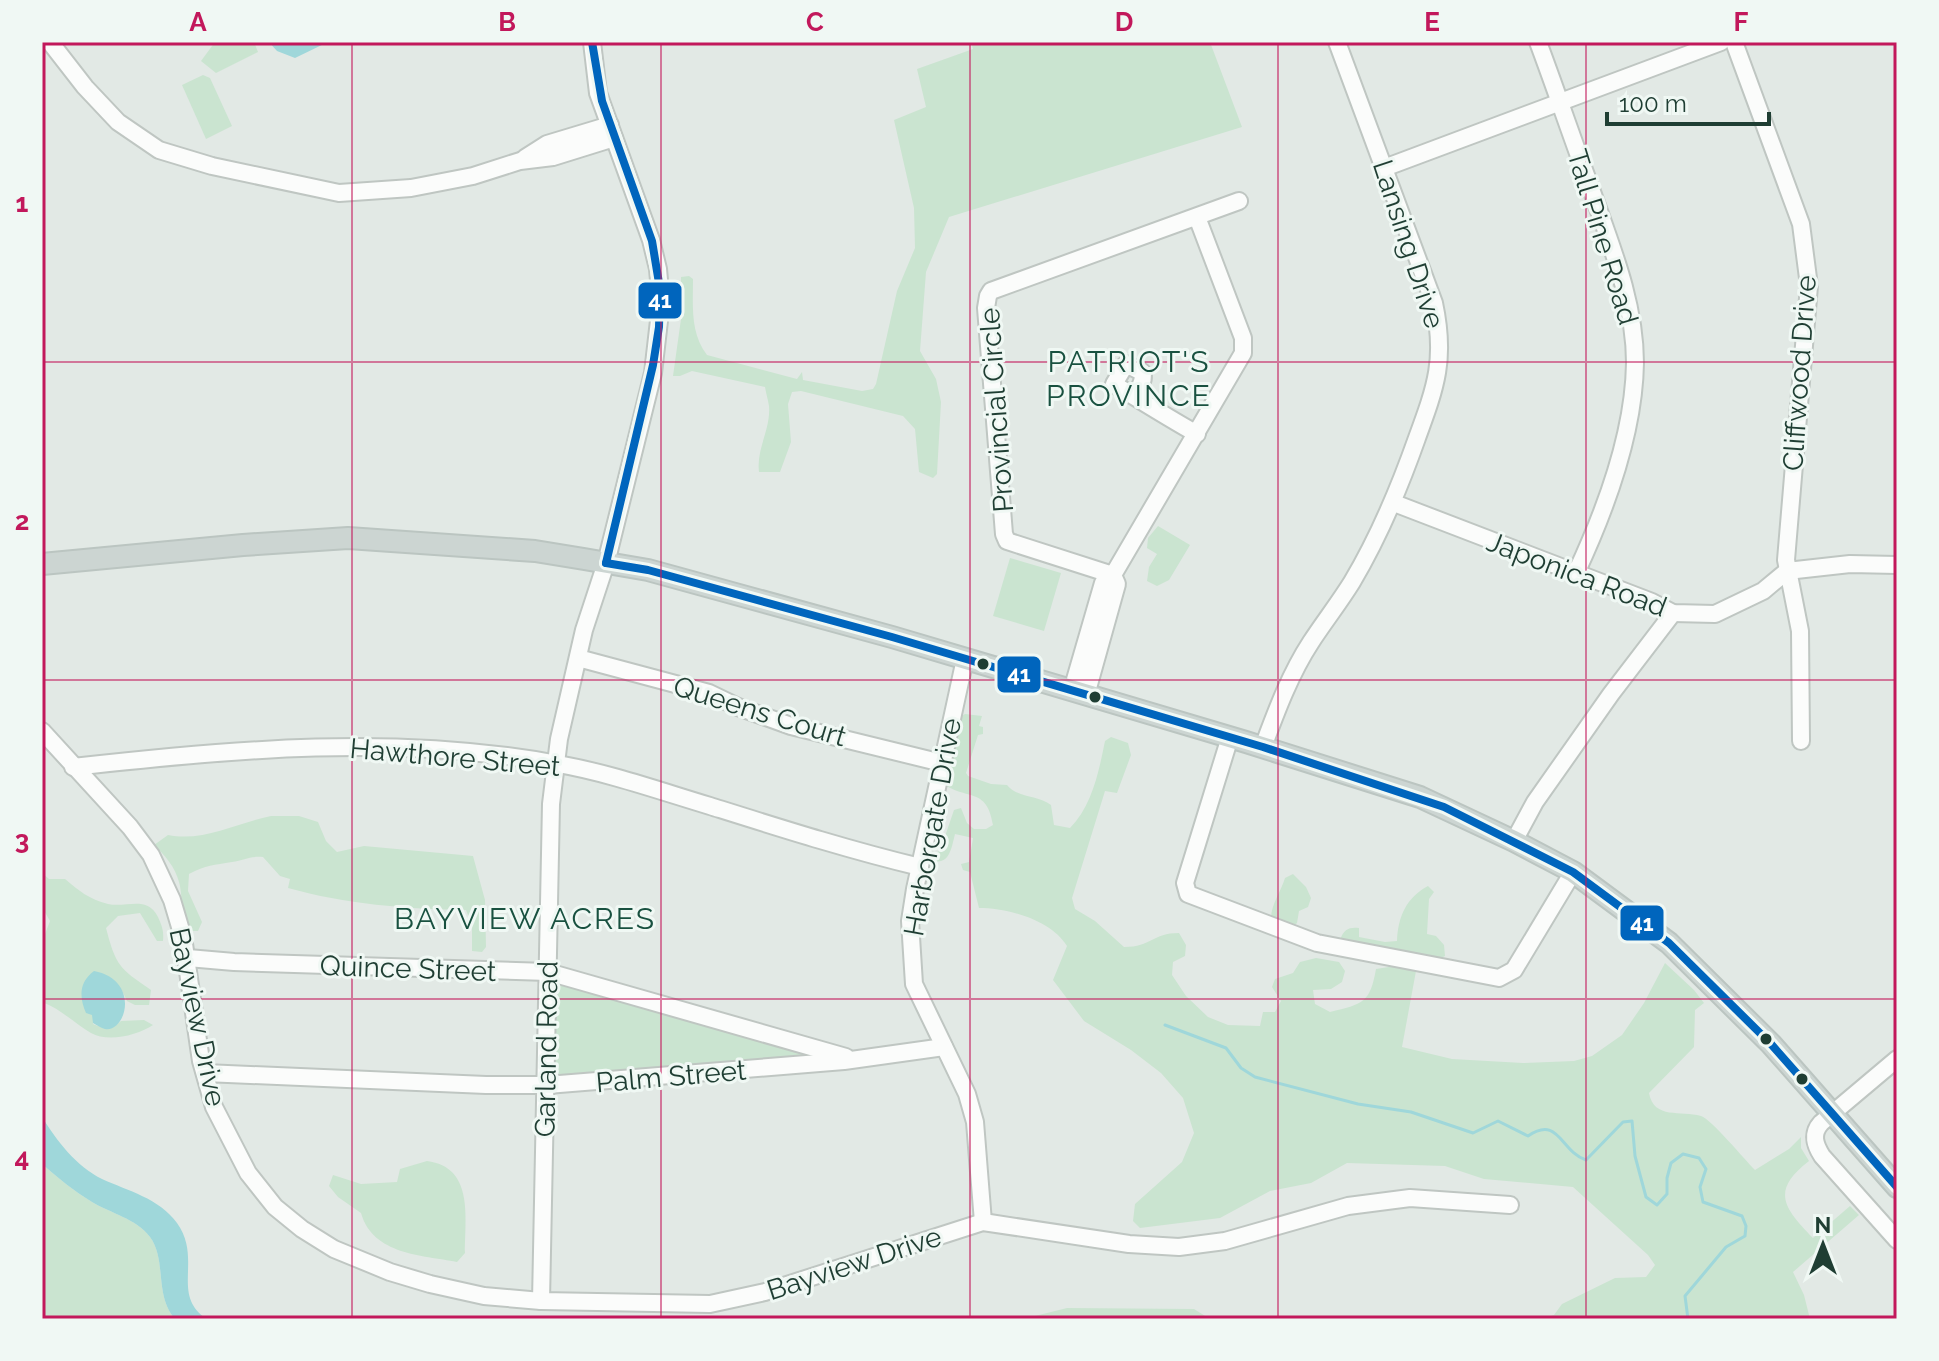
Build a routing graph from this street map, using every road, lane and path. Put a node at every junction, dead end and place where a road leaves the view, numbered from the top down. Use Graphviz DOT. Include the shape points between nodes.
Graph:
graph roads {
  1 [pos="50,42"];
  2 [pos="592,42"];
  3 [pos="1337,42"];
  4 [pos="1538,42"];
  5 [pos="1721,42"];
  6 [pos="1734,42"];
  7 [pos="1560,102"];
  8 [pos="612,131"];
  9 [pos="1384,168"];
  10 [pos="1239,201"];
  11 [pos="1197,217"];
  12 [pos="1138,398"];
  13 [pos="1197,434"];
  14 [pos="1394,503"];
  15 [pos="606,563"];
  16 [pos="42,564"];
  17 [pos="1897,565"];
  18 [pos="1787,571"];
  19 [pos="1576,573"];
  20 [pos="1113,575"];
  21 [pos="1673,613"];
  22 [pos="578,658"];
  23 [pos="965,659"];
  24 [pos="1079,692"];
  25 [pos="42,731"];
  26 [pos="1230,737"];
  27 [pos="1801,741"];
  28 [pos="1263,747"];
  29 [pos="556,763"];
  30 [pos="942,763"];
  31 [pos="73,767"];
  32 [pos="1514,841"];
  33 [pos="920,867"];
  34 [pos="1573,872"];
  35 [pos="188,958"];
  36 [pos="548,972"];
  37 [pos="944,1047"];
  38 [pos="1897,1059"];
  39 [pos="856,1060"];
  40 [pos="205,1073"];
  41 [pos="547,1085"];
  42 [pos="1832,1113"];
  43 [pos="1897,1187"];
  44 [pos="1510,1205"];
  45 [pos="983,1222"];
  46 [pos="1897,1240"];
  47 [pos="541,1301"];
  1 -- 8 [label="street" via="118,122 159,150 339,193 411,188 473,176 520,161 547,144"];
  2 -- 8 [label="street, Garland Road" via="598,93"];
  3 -- 9 [label="street, Lansing Drive"];
  4 -- 7 [label="street, Tall Pine Road"];
  5 -- 7 [label="street"];
  6 -- 18 [label="street, Cliffwood Drive" via="1801,224 1808,276"];
  7 -- 9 [label="street"];
  7 -- 19 [label="street, Tall Pine Road" via="1616,258 1634,350 1622,449"];
  8 -- 15 [label="street, Garland Road" via="651,240 661,303 653,373"];
  9 -- 14 [label="street, Lansing Drive" via="1441,334 1437,383"];
  10 -- 11 [label="street, Provincial Circle"];
  11 -- 13 [label="street" via="1244,347"];
  11 -- 20 [label="street, Provincial Circle" via="991,291 986,302 1007,541"];
  12 -- 13 [label="street"];
  13 -- 20 [label="street"];
  14 -- 19 [label="street, Japonica Road"];
  14 -- 28 [label="street, Lansing Drive" via="1352,581 1309,645"];
  15 -- 16 [label="main road" via="535,551 348,538"];
  15 -- 22 [label="street, Garland Road"];
  15 -- 23 [label="main road" via="648,570"];
  17 -- 18 [label="street"];
  18 -- 21 [label="street, Japonica Road" via="1763,591 1715,614"];
  18 -- 27 [label="street, Cliffwood Drive" via="1800,631"];
  19 -- 21 [label="street, Japonica Road"];
  20 -- 24 [label="street" via="1103,583"];
  21 -- 32 [label="street" via="1535,802"];
  22 -- 29 [label="street, Garland Road"];
  22 -- 30 [label="street, Queens Court" via="709,693 791,726"];
  23 -- 24 [label="main road"];
  23 -- 30 [label="street, Harborgate Drive"];
  24 -- 26 [label="main road"];
  25 -- 31 [label="street, Bayview Drive"];
  26 -- 28 [label="main road"];
  26 -- 34 [label="street" via="1185,883 1188,894 1317,943 1499,978 1514,970"];
  28 -- 32 [label="main road" via="1420,797"];
  29 -- 31 [label="street, Hawthore Street" via="429,750 313,746"];
  29 -- 33 [label="street, Hawthore Street"];
  29 -- 36 [label="street, Garland Road"];
  30 -- 33 [label="street, Harborgate Drive"];
  31 -- 35 [label="street, Bayview Drive" via="151,855 172,900"];
  32 -- 34 [label="main road"];
  33 -- 37 [label="street, Harborgate Drive" via="910,921 914,984"];
  34 -- 42 [label="main road" via="1669,943"];
  35 -- 36 [label="street, Quince Street"];
  35 -- 40 [label="street, Bayview Drive"];
  36 -- 39 [label="street, Quince Street"];
  36 -- 41 [label="street, Garland Road"];
  37 -- 39 [label="street, Palm Street"];
  37 -- 45 [label="street, Harborgate Drive" via="975,1122"];
  38 -- 42 [label="street"];
  39 -- 41 [label="street, Palm Street"];
  40 -- 41 [label="street, Palm Street"];
  40 -- 47 [label="street, Bayview Drive" via="214,1107 248,1173 275,1207 302,1229 383,1270 484,1296"];
  41 -- 47 [label="street, Garland Road"];
  42 -- 43 [label="main road"];
  42 -- 46 [label="street" via="1818,1126 1815,1145"];
  44 -- 45 [label="street, Bayview Drive" via="1410,1198 1348,1206 1225,1241 1179,1247"];
  45 -- 47 [label="street, Bayview Drive" via="765,1292 710,1304"];
}
